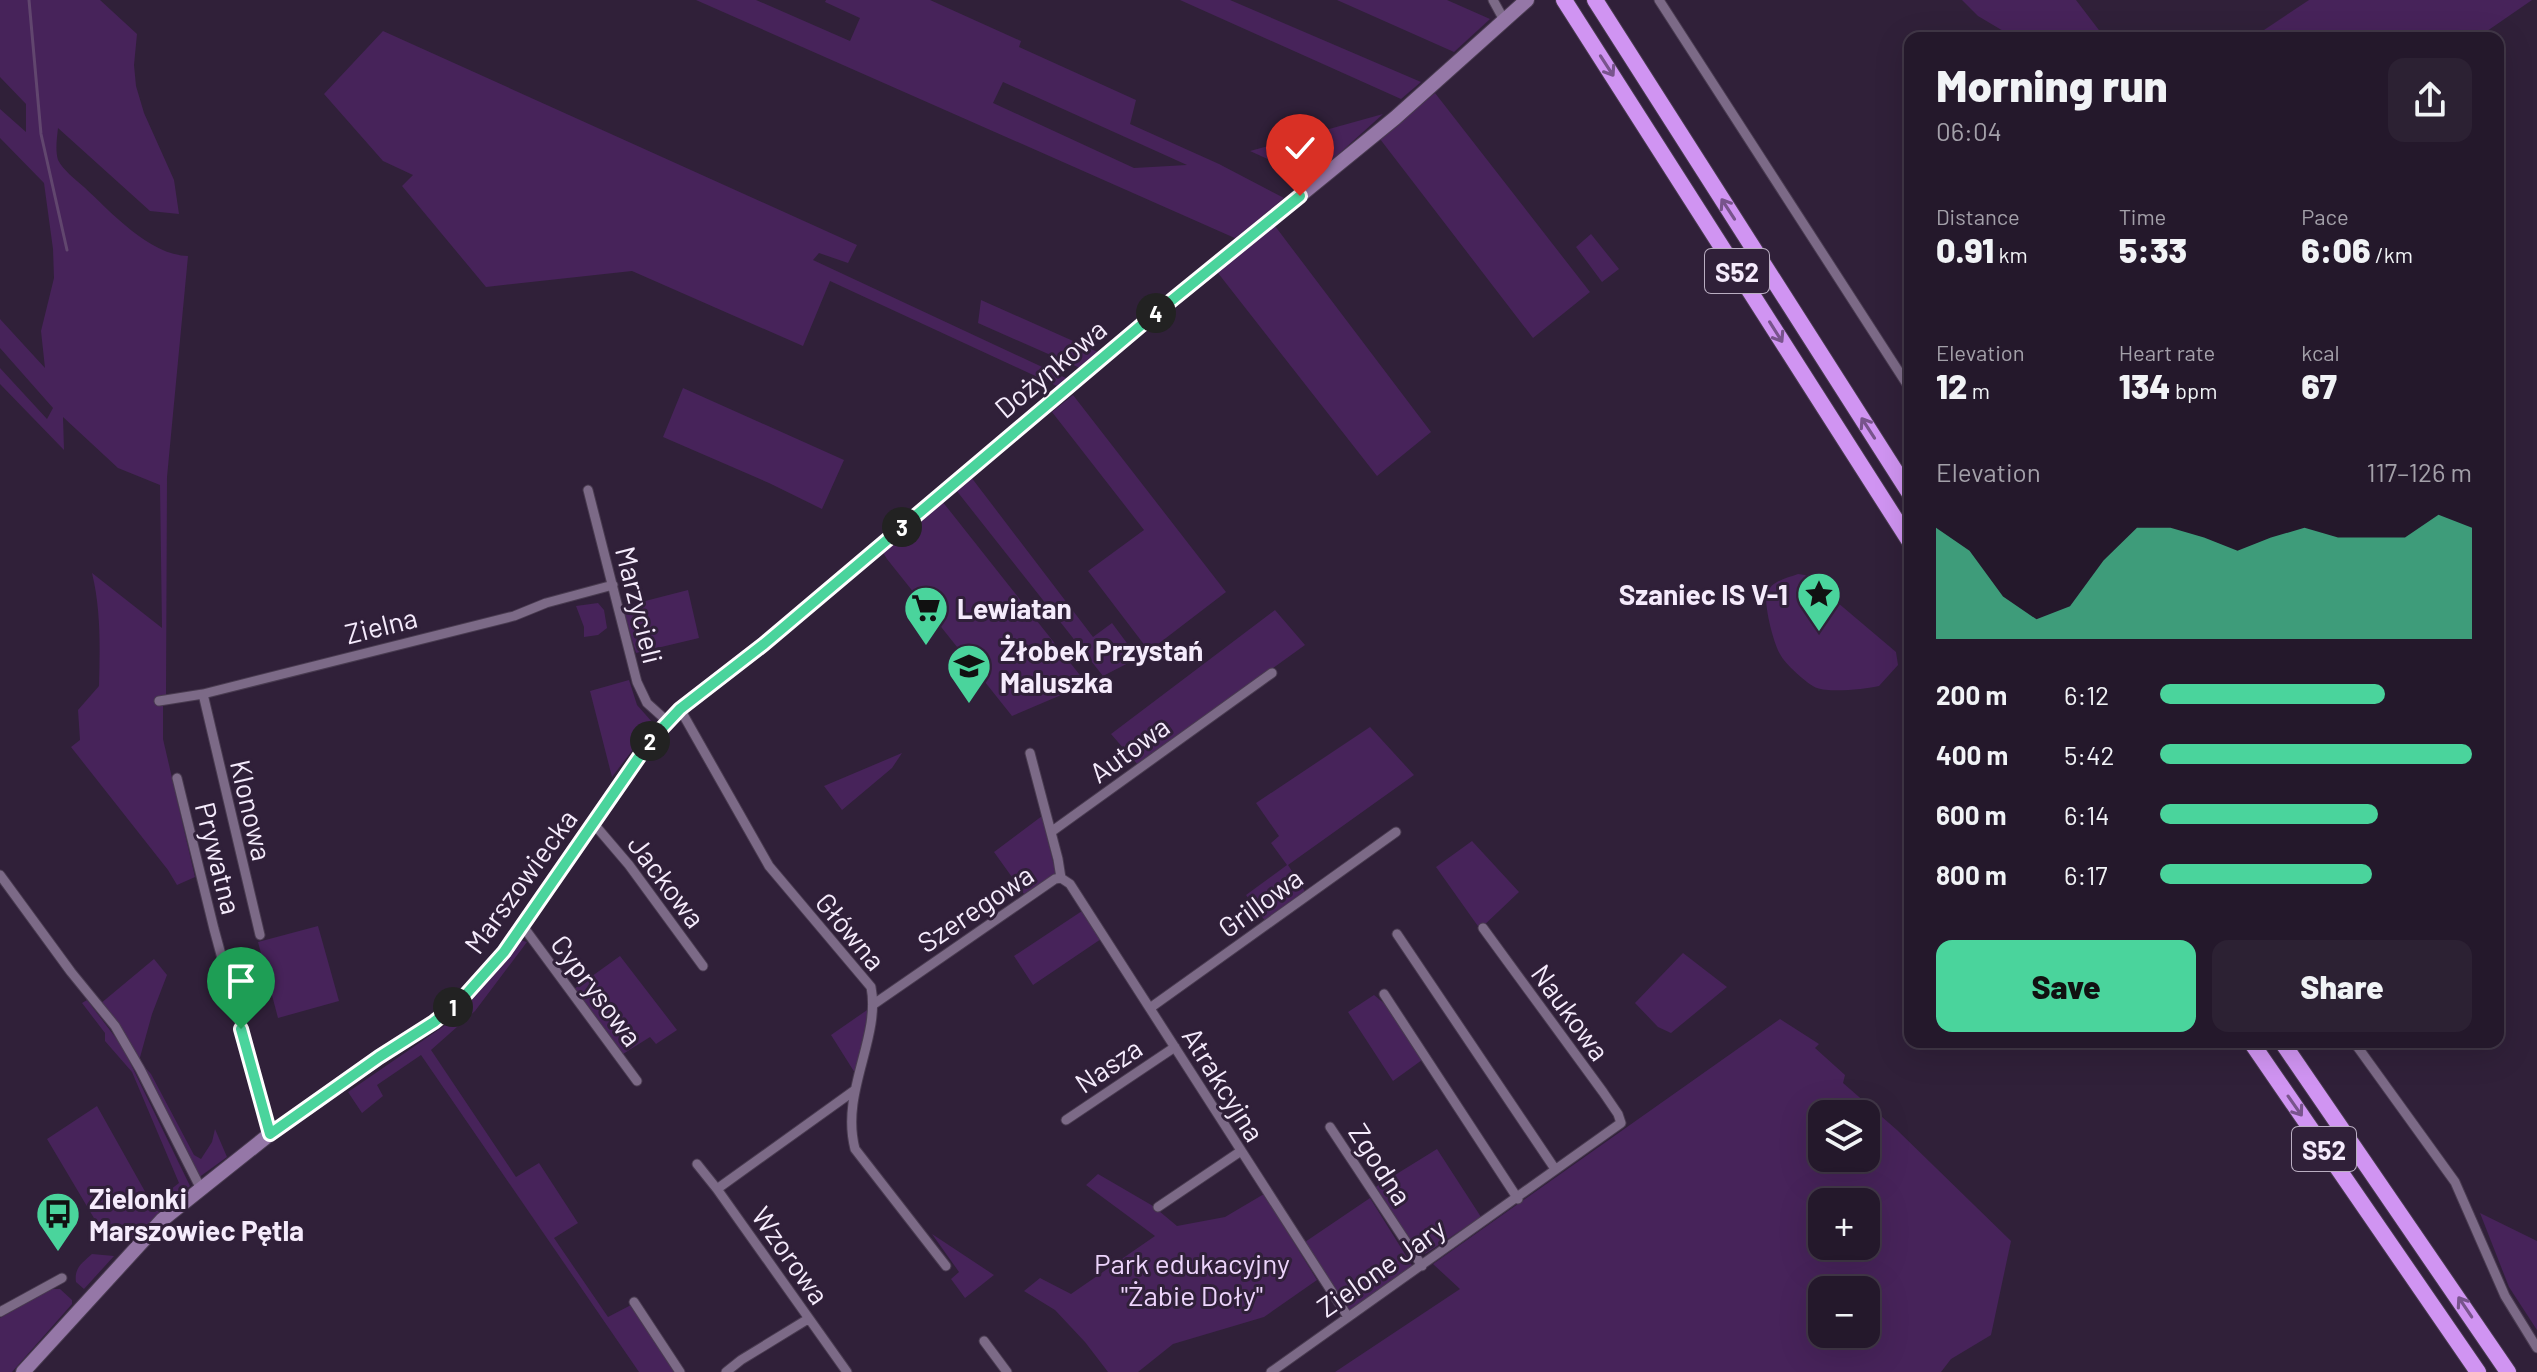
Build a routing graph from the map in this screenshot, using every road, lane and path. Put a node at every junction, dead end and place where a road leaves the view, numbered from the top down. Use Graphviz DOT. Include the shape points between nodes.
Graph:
graph roads {
  1 [pos="1493,0"];
  2 [pos="1527,0"];
  3 [pos="1564,0"];
  4 [pos="1595,0"];
  5 [pos="1659,0"];
  6 [pos="1504,20"];
  7 [pos="1904,380"];
  8 [pos="1904,485"];
  9 [pos="588,490"];
  10 [pos="1904,533"];
  11 [pos="613,585"];
  12 [pos="1272,673"];
  13 [pos="714,682"];
  14 [pos="203,694"];
  15 [pos="159,701"];
  16 [pos="680,709"];
  17 [pos="667,721"];
  18 [pos="1030,753"];
  19 [pos="177,778"];
  20 [pos="594,824"];
  21 [pos="1051,832"];
  22 [pos="1396,832"];
  23 [pos="0,875"];
  24 [pos="1061,878"];
  25 [pos="522,925"];
  26 [pos="1483,928"];
  27 [pos="1397,934"];
  28 [pos="260,935"];
  29 [pos="703,966"];
  30 [pos="1384,994"];
  31 [pos="874,1004"];
  32 [pos="1150,1008"];
  33 [pos="1175,1047"];
  34 [pos="2255,1048"];
  35 [pos="2286,1048"];
  36 [pos="2358,1048"];
  37 [pos="637,1081"];
  38 [pos="855,1090"];
  39 [pos="1066,1120"];
  40 [pos="1621,1123"];
  41 [pos="1330,1127"];
  42 [pos="270,1134"];
  43 [pos="1241,1151"];
  44 [pos="697,1164"];
  45 [pos="1555,1169"];
  46 [pos="201,1189"];
  47 [pos="717,1189"];
  48 [pos="1518,1199"];
  49 [pos="1158,1207"];
  50 [pos="946,1266"];
  51 [pos="1422,1266"];
  52 [pos="62,1278"];
  53 [pos="634,1302"];
  54 [pos="0,1312"];
  55 [pos="1348,1317"];
  56 [pos="808,1319"];
  57 [pos="984,1341"];
  58 [pos="2537,1348"];
  59 [pos="23,1372"];
  60 [pos="680,1372"];
  61 [pos="726,1372"];
  62 [pos="847,1372"];
  63 [pos="1007,1372"];
  64 [pos="1271,1372"];
  65 [pos="2478,1372"];
  66 [pos="2508,1372"];
  1 -- 6 [label="street"];
  2 -- 6 [label="street, Dożynkowa"];
  3 -- 10 [label="highway, S52, one-way"];
  8 -- 4 [label="highway, S52, one-way"];
  5 -- 7 [label="street"];
  6 -- 13 [label="street, Dożynkowa" via="1395,118"];
  9 -- 11 [label="street, Marzycieli"];
  11 -- 14 [label="street, Zielna" via="514,616"];
  11 -- 17 [label="street, Marzycieli" via="637,682 647,703"];
  12 -- 21 [label="street, Autowa"];
  13 -- 16 [label="street, Marszowiecka"];
  14 -- 15 [label="street, Zielna"];
  14 -- 28 [label="street, Klonowa"];
  16 -- 17 [label="street, Marszowiecka"];
  16 -- 31 [label="street, Główna" via="769,866 871,987"];
  17 -- 20 [label="street, Marszowiecka"];
  18 -- 21 [label="street"];
  19 -- 42 [label="street, Prywatna"];
  20 -- 25 [label="street, Marszowiecka"];
  20 -- 29 [label="street, Jackowa"];
  21 -- 24 [label="street"];
  22 -- 32 [label="street, Grillowa"];
  23 -- 46 [label="street" via="115,1026"];
  24 -- 31 [label="street, Szeregowa"];
  24 -- 32 [label="street, Atrakcyjna" via="1070,884"];
  25 -- 37 [label="street, Cyprysowa"];
  25 -- 42 [label="street, Marszowiecka" via="461,1000"];
  26 -- 40 [label="street, Naukowa"];
  27 -- 45 [label="street"];
  30 -- 48 [label="street"];
  31 -- 38 [label="street, Główna"];
  32 -- 33 [label="street, Atrakcyjna"];
  33 -- 39 [label="street, Nasza"];
  33 -- 43 [label="street, Atrakcyjna"];
  34 -- 65 [label="highway, S52, one-way"];
  66 -- 35 [label="highway, S52, one-way"];
  36 -- 58 [label="street" via="2455,1182 2505,1296"];
  38 -- 47 [label="street"];
  38 -- 50 [label="street, Główna" via="850,1126 855,1149"];
  40 -- 45 [label="street, Zielone Jary"];
  41 -- 51 [label="street, Zgodna"];
  42 -- 46 [label="street, Marszowiecka"];
  43 -- 49 [label="street"];
  43 -- 55 [label="street, Atrakcyjna"];
  44 -- 47 [label="street, Wzorowa"];
  45 -- 48 [label="street, Zielone Jary"];
  46 -- 59 [label="street, Marszowiecka" via="162,1220"];
  47 -- 56 [label="street, Wzorowa"];
  48 -- 51 [label="street, Zielone Jary"];
  51 -- 55 [label="street, Zielone Jary"];
  52 -- 54 [label="street"];
  53 -- 60 [label="street"];
  55 -- 64 [label="street, Zielone Jary"];
  56 -- 61 [label="street"];
  56 -- 62 [label="street, Wzorowa"];
  57 -- 63 [label="street"];
}
